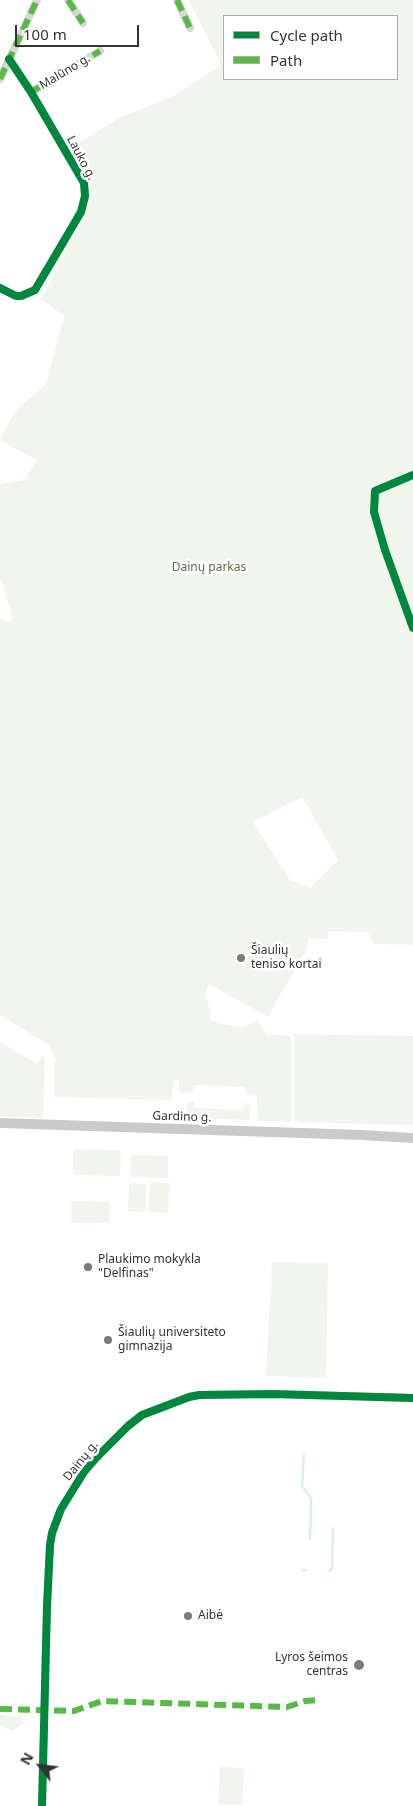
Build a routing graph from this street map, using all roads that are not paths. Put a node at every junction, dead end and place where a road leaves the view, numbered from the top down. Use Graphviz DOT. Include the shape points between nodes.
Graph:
graph roads {
  1 [pos="37,0"];
  2 [pos="68,0"];
  3 [pos="177,0"];
  4 [pos="83,23"];
  5 [pos="190,28"];
  6 [pos="100,51"];
  7 [pos="9,59"];
  8 [pos="0,79"];
  9 [pos="30,92"];
  10 [pos="0,288"];
  11 [pos="0,1123"];
  12 [pos="413,1137"];
  13 [pos="413,1398"];
  14 [pos="42,1806"];
  1 -- 7 [label="street"];
  2 -- 4 [label="street"];
  3 -- 5 [label="street"];
  6 -- 9 [label="street, Malūno g."];
  7 -- 8 [label="street"];
  7 -- 9 [label="street, Lauko g."];
  9 -- 10 [label="street, Lauko g." via="84,183 84,204 35,290 16,296"];
  11 -- 12 [label="main road, Gardino g."];
  13 -- 14 [label="street, Dainų g." via="199,1395 142,1415 96,1458 61,1509 50,1545"];
}
